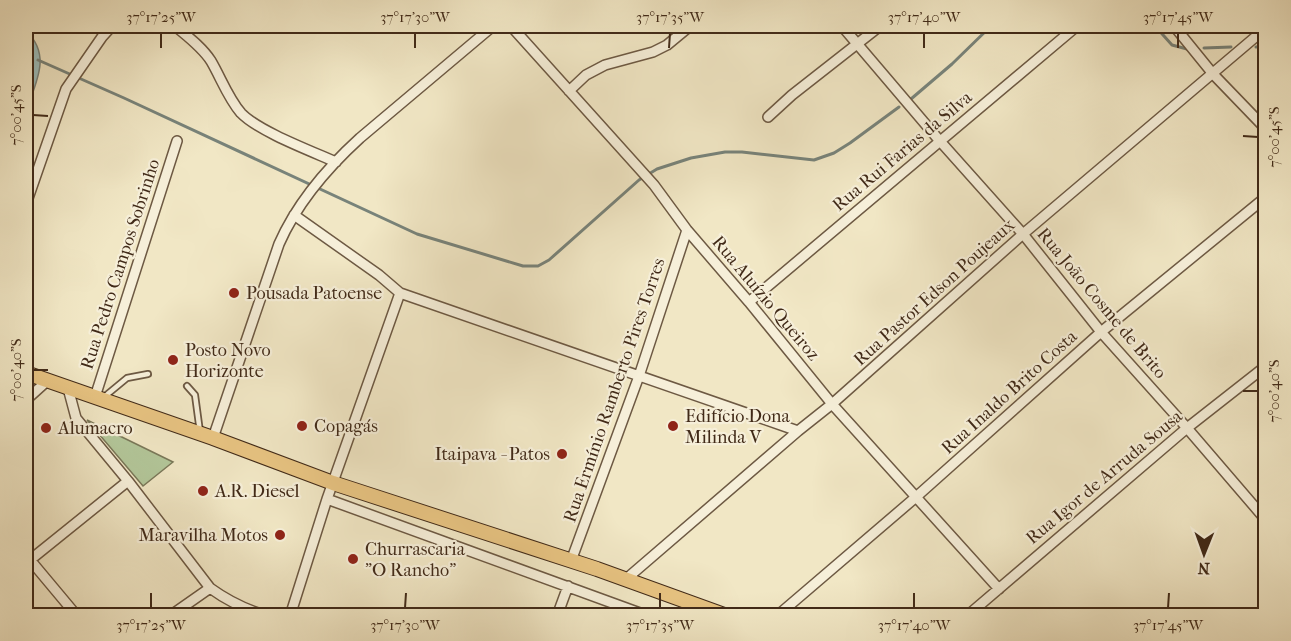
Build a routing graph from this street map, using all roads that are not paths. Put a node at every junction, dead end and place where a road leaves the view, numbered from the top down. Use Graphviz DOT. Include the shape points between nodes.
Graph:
graph roads {
  1 [pos="112,26"];
  2 [pos="175,26"];
  3 [pos="493,26"];
  4 [pos="511,26"];
  5 [pos="690,26"];
  6 [pos="842,26"];
  7 [pos="880,26"];
  8 [pos="1077,26"];
  9 [pos="1174,26"];
  10 [pos="1266,28"];
  11 [pos="858,44"];
  12 [pos="1213,74"];
  13 [pos="569,91"];
  14 [pos="768,117"];
  15 [pos="1266,129"];
  16 [pos="939,140"];
  17 [pos="177,141"];
  18 [pos="336,162"];
  19 [pos="1266,197"];
  20 [pos="26,204"];
  21 [pos="294,215"];
  22 [pos="687,230"];
  23 [pos="1023,234"];
  24 [pos="400,293"];
  25 [pos="749,302"];
  26 [pos="1101,332"];
  27 [pos="1266,366"];
  28 [pos="26,373"];
  29 [pos="148,374"];
  30 [pos="639,376"];
  31 [pos="47,381"];
  32 [pos="187,386"];
  33 [pos="68,388"];
  34 [pos="98,398"];
  35 [pos="26,400"];
  36 [pos="832,404"];
  37 [pos="1186,428"];
  38 [pos="798,431"];
  39 [pos="207,436"];
  40 [pos="128,481"];
  41 [pos="333,483"];
  42 [pos="916,497"];
  43 [pos="327,499"];
  44 [pos="1265,518"];
  45 [pos="28,557"];
  46 [pos="571,561"];
  47 [pos="626,580"];
  48 [pos="568,586"];
  49 [pos="210,588"];
  50 [pos="999,589"];
  51 [pos="77,615"];
  52 [pos="170,615"];
  53 [pos="268,615"];
  54 [pos="290,615"];
  55 [pos="557,615"];
  56 [pos="648,615"];
  57 [pos="727,615"];
  58 [pos="777,615"];
  59 [pos="967,615"];
  1 -- 20 [label="street" via="66,89"];
  2 -- 18 [label="street" via="210,59 243,115 265,130"];
  3 -- 18 [label="street"];
  4 -- 13 [label="street, Rua Aluízio Queiroz"];
  5 -- 13 [label="street" via="653,52 605,65 586,75"];
  6 -- 11 [label="street, Rua João Cosme de Brito"];
  7 -- 11 [label="street"];
  8 -- 16 [label="street, Rua Rui Farias da Silva"];
  9 -- 12 [label="street"];
  10 -- 12 [label="street, Rua Pastor Edson Poujeaux"];
  11 -- 14 [label="street"];
  11 -- 16 [label="street, Rua João Cosme de Brito"];
  12 -- 15 [label="street"];
  12 -- 23 [label="street, Rua Pastor Edson Poujeaux"];
  13 -- 22 [label="street, Rua Aluízio Queiroz" via="654,185"];
  16 -- 23 [label="street, Rua João Cosme de Brito"];
  16 -- 25 [label="street, Rua Rui Farias da Silva"];
  17 -- 34 [label="street, Rua Pedro Campos Sobrinho"];
  18 -- 21 [label="street"];
  19 -- 26 [label="street, Rua Inaldo Brito Costa"];
  21 -- 24 [label="street"];
  21 -- 39 [label="street" via="279,244"];
  22 -- 25 [label="street, Rua Aluízio Queiroz"];
  22 -- 30 [label="street, Rua Ermínio Ramberto Pires Torres"];
  23 -- 26 [label="street, Rua João Cosme de Brito"];
  23 -- 36 [label="street, Rua Pastor Edson Poujeaux"];
  24 -- 30 [label="street"];
  24 -- 41 [label="street"];
  25 -- 36 [label="street, Rua Aluízio Queiroz"];
  26 -- 37 [label="street, Rua João Cosme de Brito"];
  26 -- 42 [label="street, Rua Inaldo Brito Costa"];
  27 -- 37 [label="street, Rua Igor de Arruda Sousa"];
  28 -- 31 [label="main road"];
  29 -- 34 [label="lane" via="127,378"];
  30 -- 38 [label="street"];
  30 -- 46 [label="street, Rua Ermínio Ramberto Pires Torres"];
  31 -- 33 [label="main road"];
  31 -- 35 [label="street"];
  32 -- 39 [label="lane" via="195,395"];
  33 -- 34 [label="main road"];
  33 -- 40 [label="street" via="76,418"];
  34 -- 39 [label="main road"];
  36 -- 38 [label="street, Rua Pastor Edson Poujeaux"];
  36 -- 42 [label="street, Rua Aluízio Queiroz"];
  37 -- 44 [label="street, Rua João Cosme de Brito"];
  37 -- 50 [label="street, Rua Igor de Arruda Sousa"];
  38 -- 47 [label="street, Rua Pastor Edson Poujeaux"];
  39 -- 41 [label="main road"];
  40 -- 45 [label="street"];
  40 -- 49 [label="street"];
  41 -- 43 [label="street"];
  41 -- 46 [label="main road"];
  42 -- 50 [label="street, Rua Aluízio Queiroz"];
  42 -- 58 [label="street, Rua Inaldo Brito Costa"];
  43 -- 48 [label="street"];
  43 -- 54 [label="street"];
  45 -- 51 [label="street"];
  46 -- 47 [label="main road"];
  47 -- 57 [label="main road"];
  48 -- 55 [label="street"];
  48 -- 56 [label="street"];
  49 -- 52 [label="street"];
  49 -- 53 [label="street" via="244,608"];
  50 -- 59 [label="street, Rua Igor de Arruda Sousa"];
}
